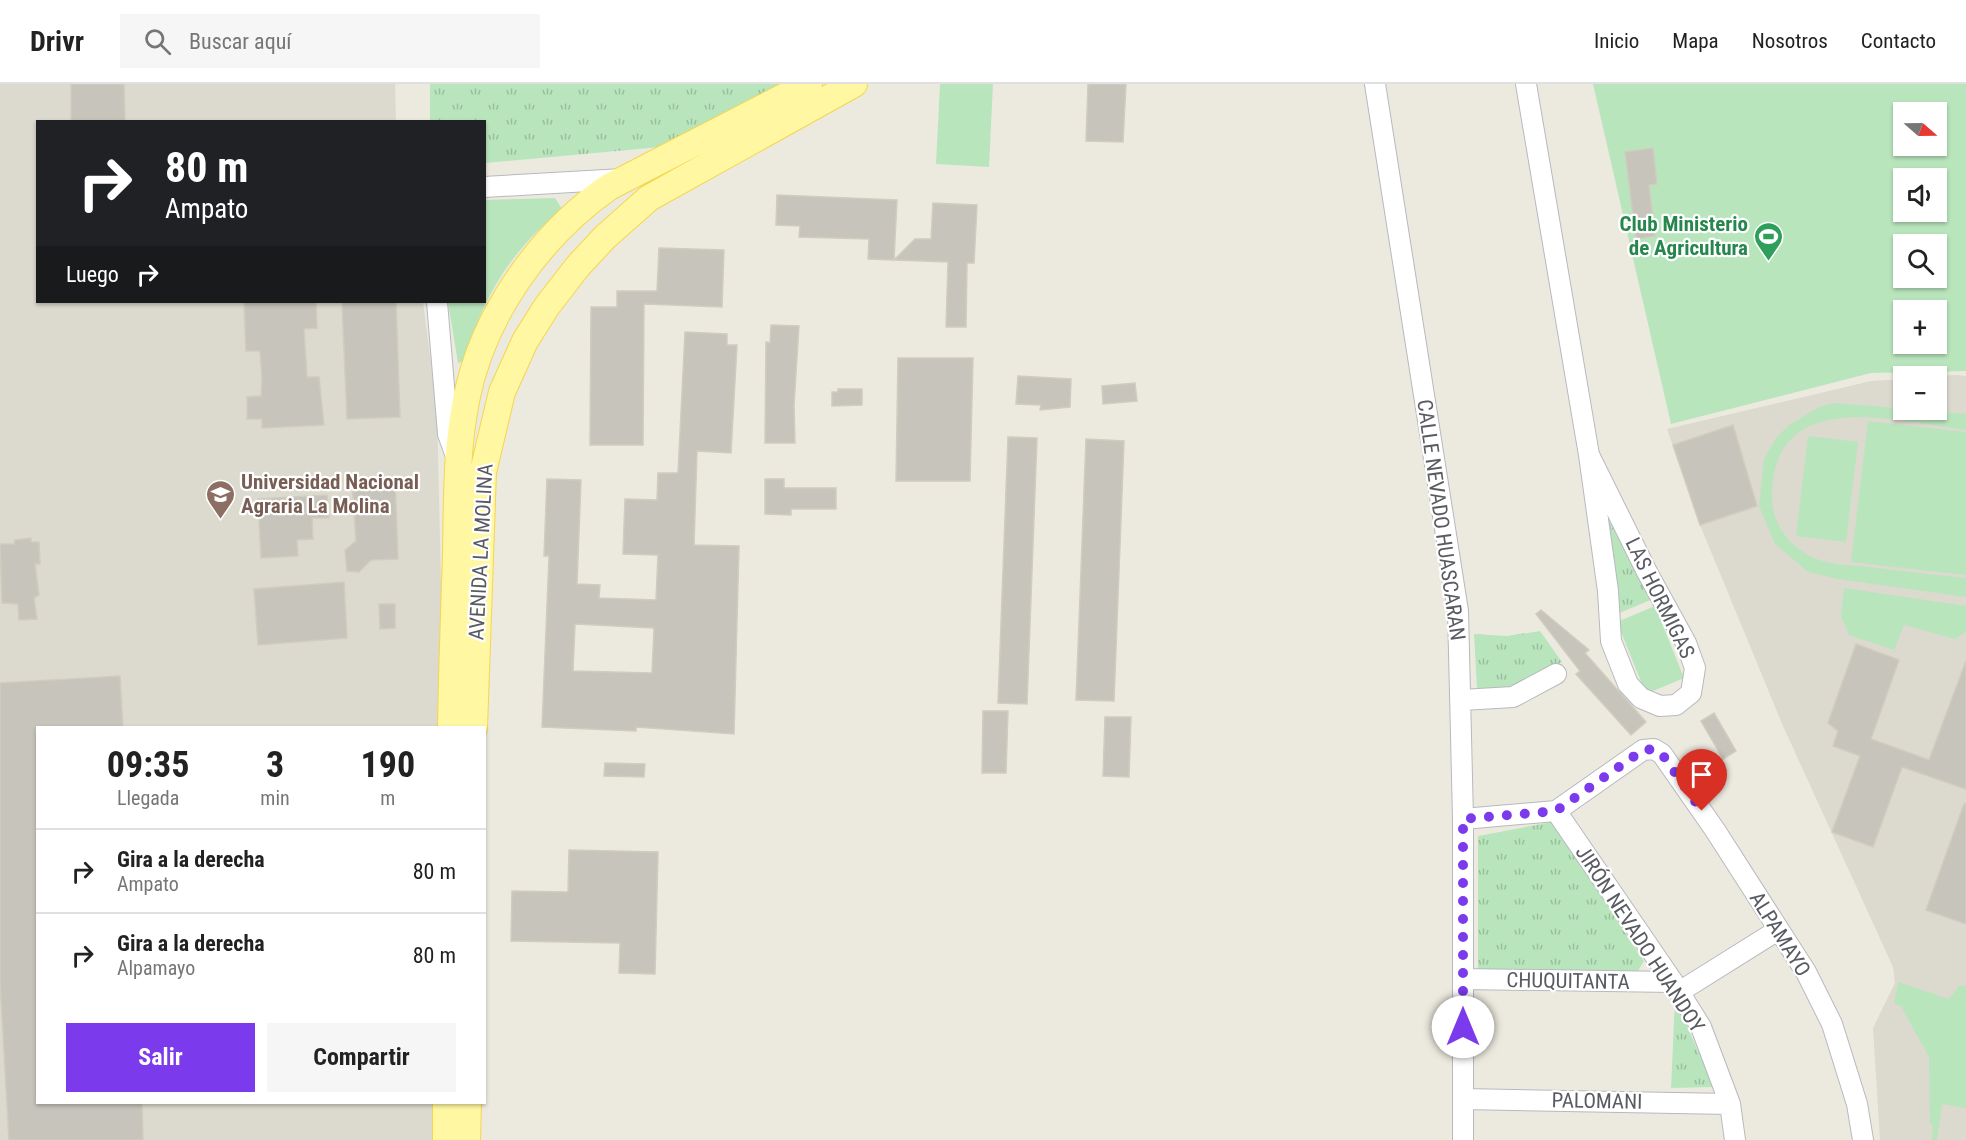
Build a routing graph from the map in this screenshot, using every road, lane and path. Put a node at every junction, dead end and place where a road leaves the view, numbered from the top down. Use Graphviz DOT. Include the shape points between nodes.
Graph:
graph roads {
  1 [pos="809,84"];
  2 [pos="854,84"];
  3 [pos="1375,84"];
  4 [pos="1526,84"];
  5 [pos="625,179"];
  6 [pos="486,187"];
  7 [pos="649,198"];
  8 [pos="437,303"];
  9 [pos="1589,455"];
  10 [pos="458,462"];
  11 [pos="483,472"];
  12 [pos="1556,674"];
  13 [pos="1462,700"];
  14 [pos="451,726"];
  15 [pos="474,726"];
  16 [pos="1556,811"];
  17 [pos="1463,819"];
  18 [pos="1778,930"];
  19 [pos="1464,979"];
  20 [pos="1676,987"];
  21 [pos="1463,1099"];
  22 [pos="446,1104"];
  23 [pos="468,1104"];
  24 [pos="1730,1104"];
  25 [pos="446,1140"];
  26 [pos="467,1140"];
  27 [pos="1463,1140"];
  28 [pos="1735,1140"];
  29 [pos="1863,1140"];
  1 -- 5 [label="main road, AVENIDA LA MOLINA"];
  2 -- 7 [label="main road, AVENIDA LA MOLINA"];
  3 -- 13 [label="street, CALLE NEVADO HUASCARAN" via="1458,611"];
  4 -- 9 [label="street, LAS HORMIGAS"];
  5 -- 6 [label="street"];
  5 -- 7 [label="main road" via="638,185"];
  5 -- 10 [label="main road, AVENIDA LA MOLINA" via="594,198 558,231 508,296 481,348 471,381"];
  7 -- 11 [label="main road, AVENIDA LA MOLINA" via="578,266 525,341 502,392"];
  8 -- 10 [label="street" via="448,434"];
  9 -- 9 [label="street, LAS HORMIGAS" via="1611,642 1628,684 1641,698 1660,706 1676,705 1691,693 1695,668 1686,643"];
  10 -- 11 [label="main road" via="469,470"];
  10 -- 14 [label="main road, AVENIDA LA MOLINA"];
  11 -- 15 [label="main road, AVENIDA LA MOLINA"];
  12 -- 13 [label="street" via="1513,697"];
  13 -- 17 [label="street, CALLE NEVADO HUASCARAN"];
  16 -- 17 [label="street"];
  16 -- 18 [label="street, ALPAMAYO" via="1643,750 1654,749 1662,754 1715,830"];
  16 -- 20 [label="street, JIRÓN NEVADO HUANDOY"];
  17 -- 19 [label="street, CALLE NEVADO HUASCARAN"];
  18 -- 20 [label="street"];
  18 -- 29 [label="street, ALPAMAYO" via="1806,972 1832,1024 1857,1104"];
  19 -- 20 [label="street, CHUQUITANTA"];
  19 -- 21 [label="street, CALLE NEVADO HUASCARAN"];
  20 -- 24 [label="street, JIRÓN NEVADO HUANDOY" via="1701,1028"];
  21 -- 24 [label="street, PALOMANI"];
  21 -- 27 [label="street, CALLE NEVADO HUASCARAN"];
  22 -- 25 [label="main road"];
  23 -- 26 [label="main road"];
  24 -- 28 [label="street, JIRÓN NEVADO HUANDOY"];
}
